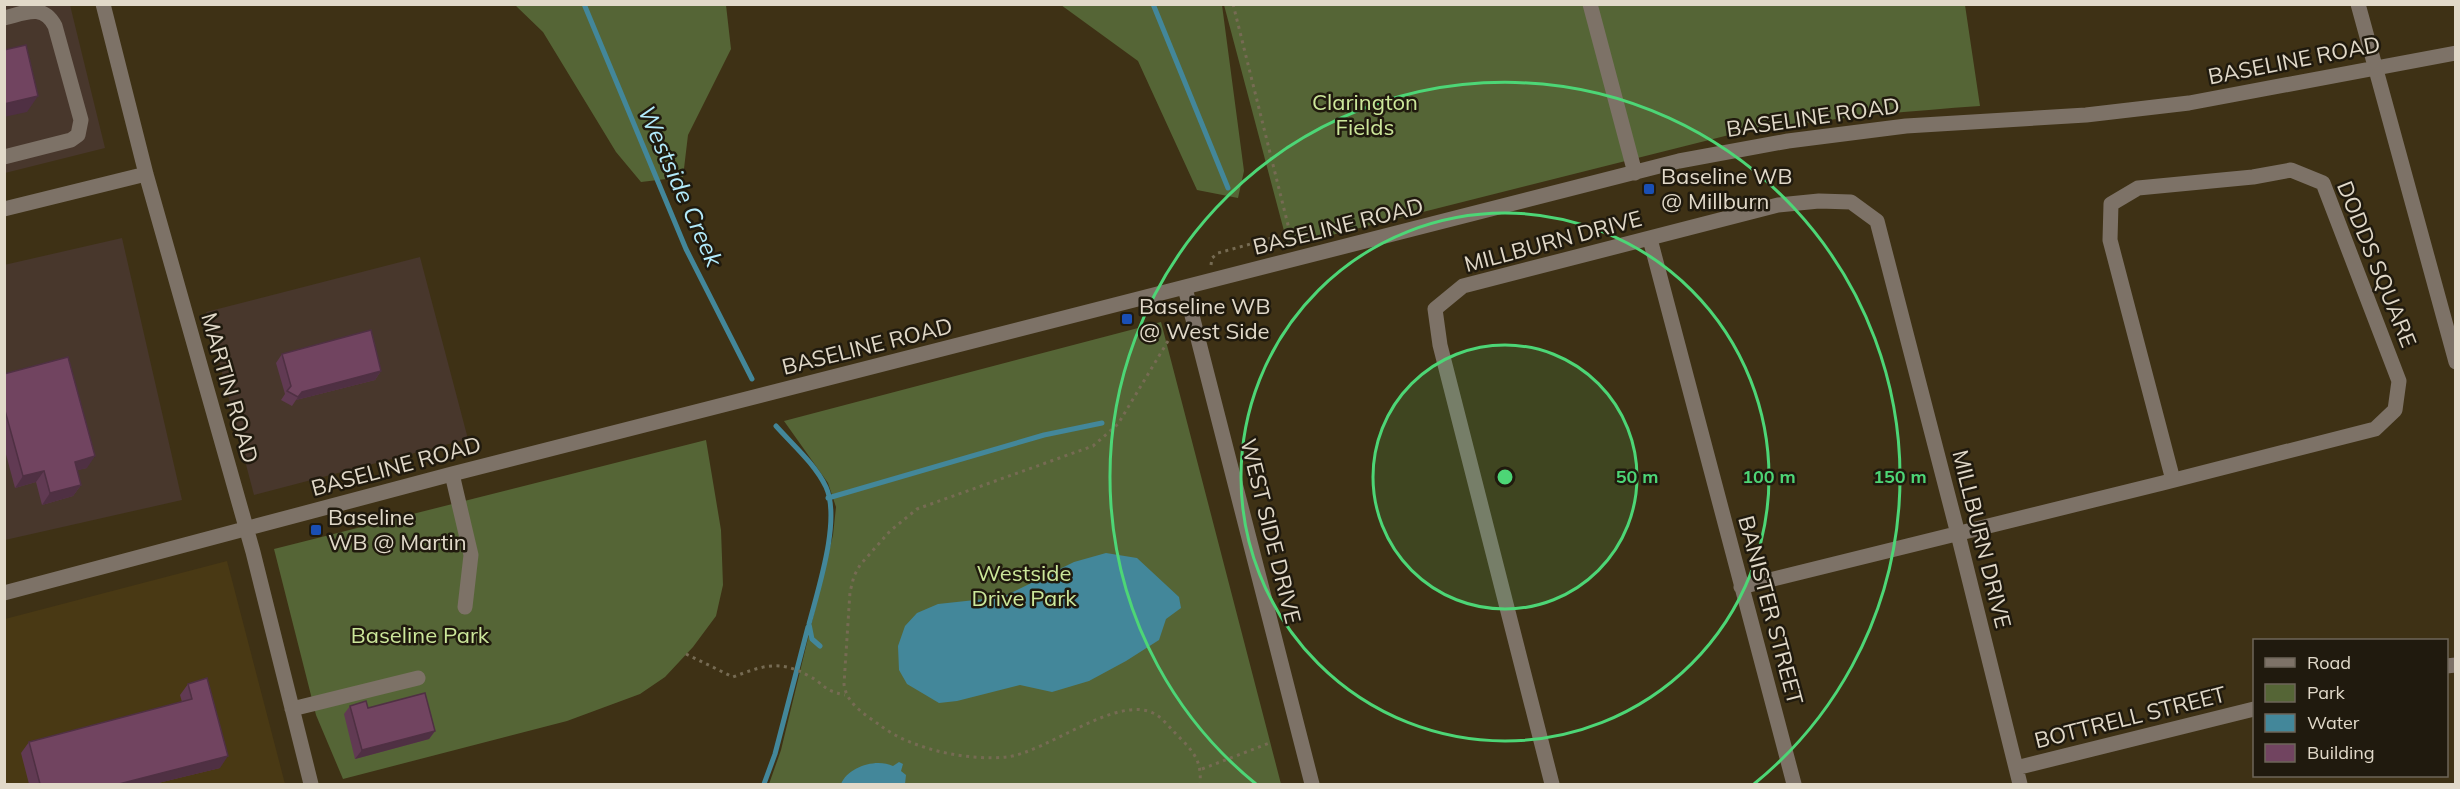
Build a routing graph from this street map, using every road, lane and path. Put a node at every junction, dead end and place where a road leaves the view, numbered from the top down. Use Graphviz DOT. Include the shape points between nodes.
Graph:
graph roads {
  1 [pos="103,4"];
  2 [pos="1233,4"];
  3 [pos="1590,4"];
  4 [pos="2358,4"];
  5 [pos="4,18"];
  6 [pos="2456,53"];
  7 [pos="2375,69"];
  8 [pos="4,157"];
  9 [pos="1635,173"];
  10 [pos="146,174"];
  11 [pos="4,209"];
  12 [pos="1650,239"];
  13 [pos="1211,267"];
  14 [pos="1185,288"];
  15 [pos="1168,341"];
  16 [pos="2456,362"];
  17 [pos="452,474"];
  18 [pos="2173,480"];
  19 [pos="247,529"];
  20 [pos="1958,534"];
  21 [pos="1742,587"];
  22 [pos="4,593"];
  23 [pos="465,607"];
  24 [pos="686,654"];
  25 [pos="418,678"];
  26 [pos="845,695"];
  27 [pos="292,709"];
  28 [pos="2253,709"];
  29 [pos="1272,742"];
  30 [pos="2016,768"];
  31 [pos="1202,769"];
  32 [pos="311,784"];
  33 [pos="1200,784"];
  34 [pos="1312,784"];
  35 [pos="1552,784"];
  36 [pos="1794,784"];
  37 [pos="2020,784"];
  1 -- 10 [label="street, MARTIN ROAD"];
  2 -- 13 [label="path" via="1290,234 1218,253 1212,258"];
  3 -- 9 [label="street"];
  4 -- 7 [label="street"];
  5 -- 8 [label="street" via="30,11 50,16 81,120 78,135 71,140"];
  6 -- 7 [label="street, BASELINE ROAD"];
  7 -- 9 [label="street, BASELINE ROAD" via="2189,103 2086,115 1906,126 1788,141"];
  7 -- 16 [label="street"];
  9 -- 14 [label="street, BASELINE ROAD"];
  10 -- 11 [label="street"];
  10 -- 19 [label="street, MARTIN ROAD"];
  12 -- 20 [label="street, MILLBURN DRIVE" via="1778,205 1819,201 1851,202 1877,221"];
  12 -- 21 [label="street, BANISTER STREET"];
  12 -- 35 [label="street, MILLBURN DRIVE" via="1463,286 1435,309 1440,345"];
  14 -- 17 [label="street, BASELINE ROAD"];
  14 -- 34 [label="street, WEST SIDE DRIVE"];
  15 -- 26 [label="path" via="1118,424 1093,446 917,509 890,531 854,576"];
  17 -- 19 [label="street, BASELINE ROAD"];
  17 -- 23 [label="street" via="471,555"];
  18 -- 18 [label="street, DODDS SQUARE" via="2375,429 2396,410 2399,381 2322,183 2291,170 2138,188 2111,204 2110,240"];
  18 -- 20 [label="street, DODDS SQUARE"];
  19 -- 22 [label="street, BASELINE ROAD"];
  19 -- 27 [label="street, MARTIN ROAD"];
  20 -- 21 [label="street, DODDS SQUARE"];
  20 -- 30 [label="street, MILLBURN DRIVE"];
  21 -- 36 [label="street, BANISTER STREET"];
  24 -- 26 [label="path" via="733,676 776,664 810,676 828,692"];
  25 -- 27 [label="street"];
  26 -- 31 [label="path" via="887,731 961,756 1026,752 1110,714 1143,710 1164,721 1187,745"];
  27 -- 32 [label="street, MARTIN ROAD"];
  28 -- 30 [label="street, BOTTRELL STREET"];
  29 -- 31 [label="path"];
  30 -- 37 [label="street, MILLBURN DRIVE"];
  31 -- 33 [label="path"];
}
